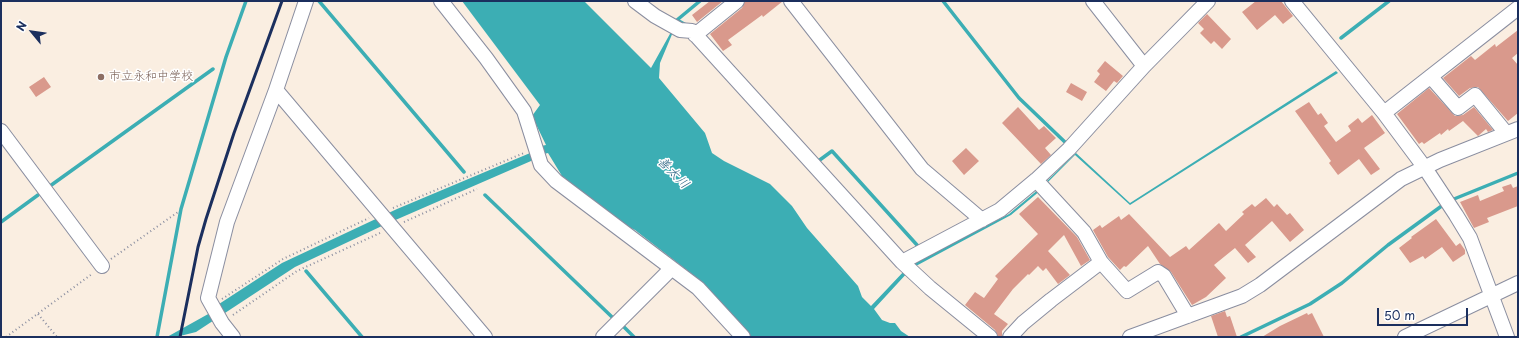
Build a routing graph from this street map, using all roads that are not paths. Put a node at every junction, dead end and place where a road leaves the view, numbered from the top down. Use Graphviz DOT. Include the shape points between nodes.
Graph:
graph roads {
  1 [pos="306,1"];
  2 [pos="441,1"];
  3 [pos="635,1"];
  4 [pos="737,1"];
  5 [pos="791,1"];
  6 [pos="1093,1"];
  7 [pos="1208,1"];
  8 [pos="1292,1"];
  9 [pos="1518,8"];
  10 [pos="695,35"];
  11 [pos="1144,66"];
  12 [pos="1431,77"];
  13 [pos="276,90"];
  14 [pos="1384,114"];
  15 [pos="1,131"];
  16 [pos="1512,131"];
  17 [pos="1425,168"];
  18 [pos="1036,180"];
  19 [pos="982,220"];
  20 [pos="902,262"];
  21 [pos="1101,262"];
  22 [pos="102,266"];
  23 [pos="671,269"];
  24 [pos="1518,283"];
  25 [pos="1491,295"];
  26 [pos="1188,316"];
  27 [pos="233,337"];
  28 [pos="485,337"];
  29 [pos="603,337"];
  30 [pos="743,337"];
  31 [pos="990,337"];
  32 [pos="1010,337"];
  33 [pos="1130,337"];
  34 [pos="1405,337"];
  35 [pos="1508,337"];
  1 -- 13 [label="street"];
  2 -- 23 [label="street" via="524,111 541,165 556,181"];
  3 -- 10 [label="street" via="655,16 680,30 692,31"];
  4 -- 10 [label="street"];
  5 -- 19 [label="street" via="922,169"];
  6 -- 11 [label="street"];
  7 -- 11 [label="street"];
  8 -- 14 [label="street"];
  9 -- 12 [label="street"];
  10 -- 20 [label="street"];
  11 -- 18 [label="street" via="1069,149"];
  12 -- 14 [label="street"];
  12 -- 16 [label="street" via="1458,108 1475,95"];
  13 -- 27 [label="street" via="228,222 208,298"];
  13 -- 28 [label="street"];
  14 -- 17 [label="street"];
  15 -- 22 [label="street"];
  16 -- 17 [label="street"];
  17 -- 25 [label="street" via="1470,238"];
  17 -- 26 [label="street" via="1401,179 1260,285 1242,296"];
  18 -- 19 [label="street" via="1000,210"];
  18 -- 21 [label="street" via="1084,232"];
  19 -- 20 [label="street"];
  20 -- 31 [label="street"];
  21 -- 26 [label="street" via="1127,291 1158,272 1164,276"];
  21 -- 32 [label="street" via="1023,323"];
  23 -- 29 [label="street"];
  23 -- 30 [label="street" via="698,288"];
  24 -- 25 [label="street"];
  25 -- 34 [label="street"];
  25 -- 35 [label="street"];
  26 -- 33 [label="street"];
}
